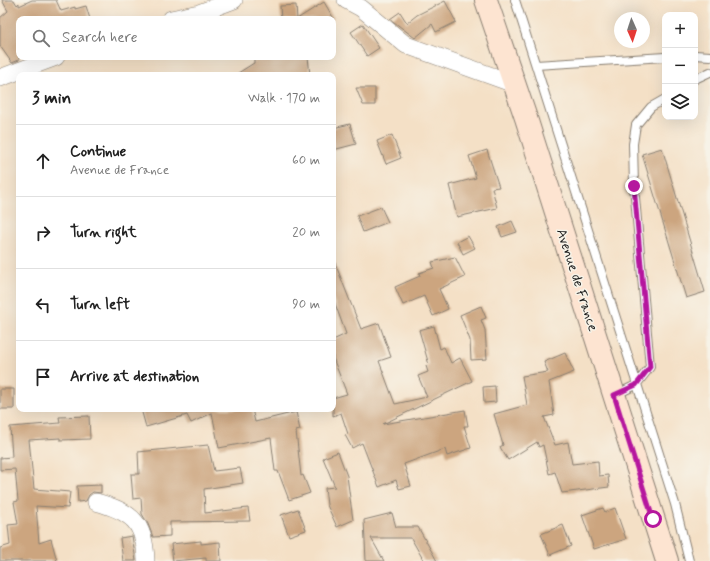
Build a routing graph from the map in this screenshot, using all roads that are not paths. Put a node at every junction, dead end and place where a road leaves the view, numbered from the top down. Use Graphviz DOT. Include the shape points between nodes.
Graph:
graph roads {
  1 [pos="234,0"];
  2 [pos="346,0"];
  3 [pos="486,0"];
  4 [pos="515,0"];
  5 [pos="185,16"];
  6 [pos="698,56"];
  7 [pos="710,56"];
  8 [pos="662,57"];
  9 [pos="48,60"];
  10 [pos="536,65"];
  11 [pos="16,72"];
  12 [pos="16,72"];
  13 [pos="710,72"];
  14 [pos="0,78"];
  15 [pos="698,78"];
  16 [pos="514,84"];
  17 [pos="662,101"];
  18 [pos="636,385"];
  19 [pos="614,395"];
  20 [pos="96,502"];
  21 [pos="146,561"];
  22 [pos="666,561"];
  23 [pos="689,561"];
  1 -- 5 [label="street"];
  2 -- 16 [label="street" via="361,8 406,45"];
  3 -- 16 [label="main road, Avenue de France"];
  4 -- 10 [label="lane"];
  6 -- 7 [label="lane"];
  8 -- 10 [label="lane"];
  9 -- 12 [label="street"];
  10 -- 18 [label="lane"];
  11 -- 14 [label="street"];
  13 -- 15 [label="lane"];
  16 -- 19 [label="main road, Avenue de France"];
  17 -- 18 [label="lane" via="651,107 636,125 633,144 634,186 650,367"];
  18 -- 19 [label="lane"];
  18 -- 23 [label="lane" via="675,504"];
  19 -- 22 [label="main road, Avenue de France"];
  20 -- 21 [label="street" via="119,509 132,517 142,533"];
}
